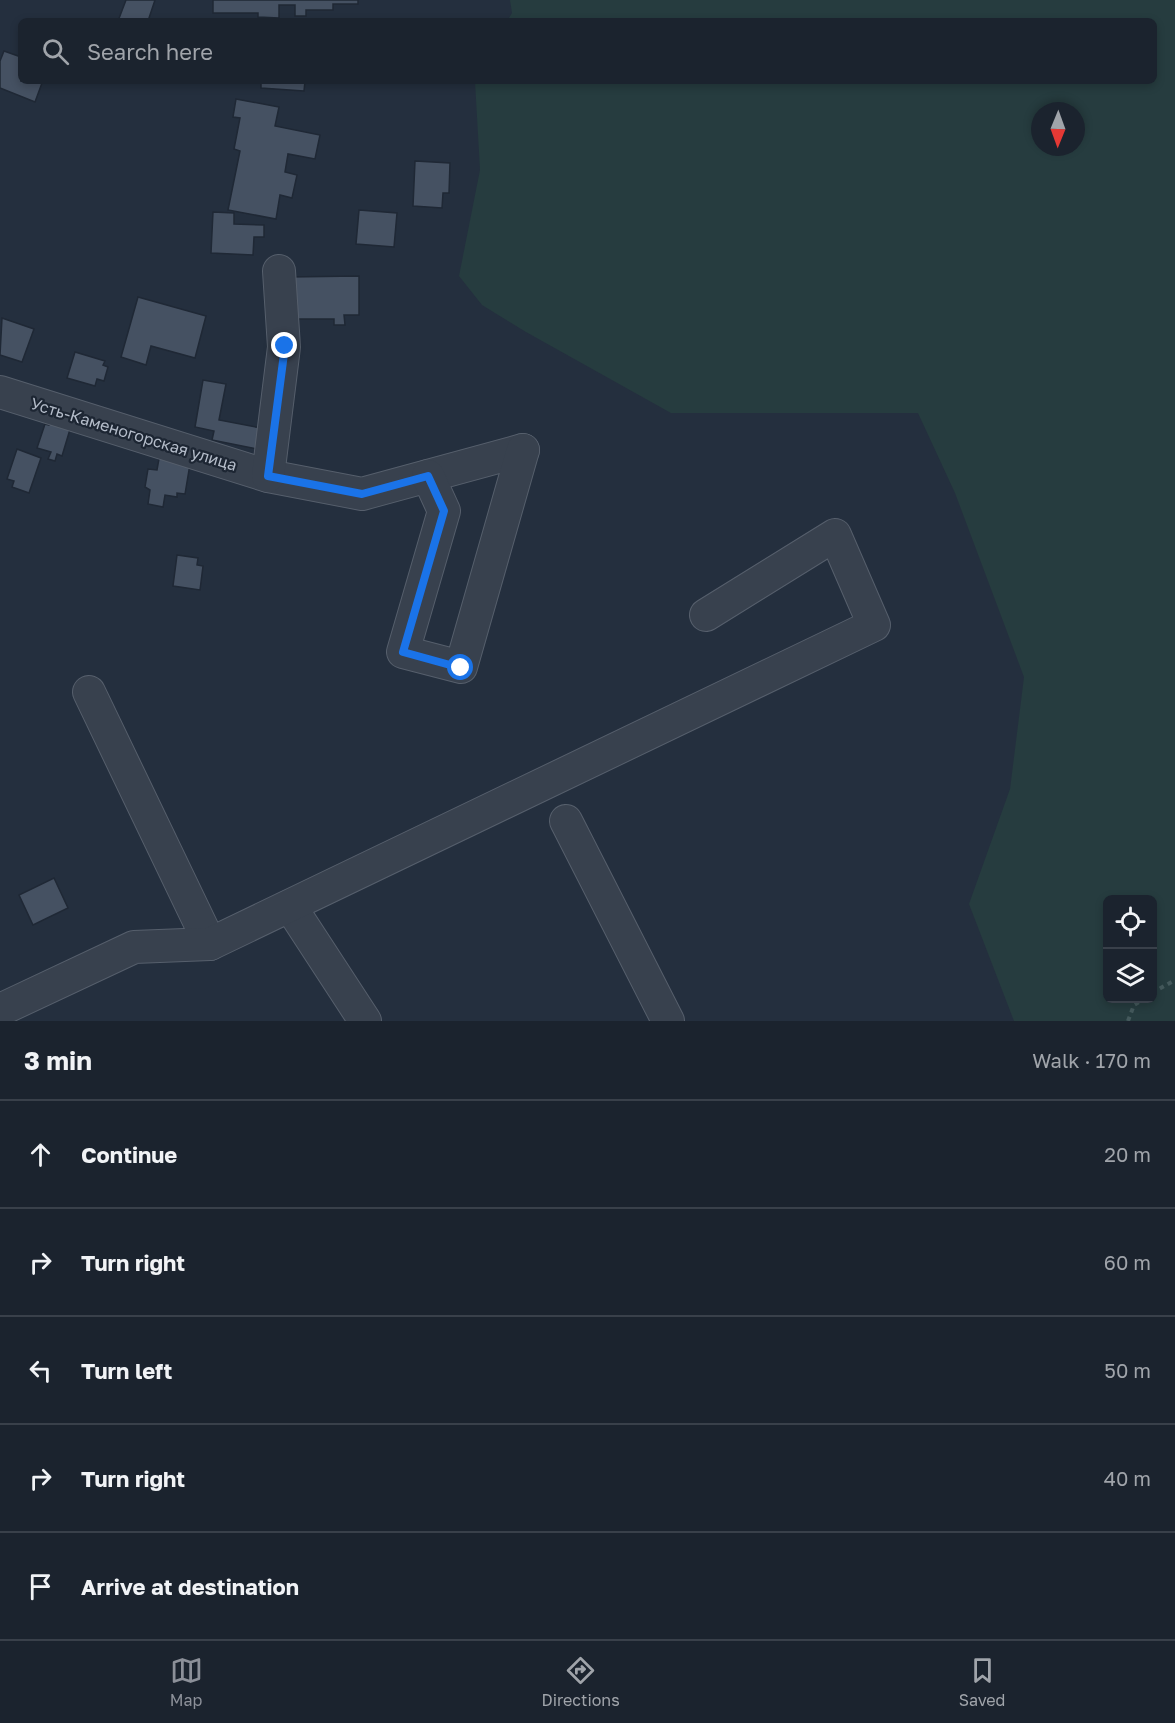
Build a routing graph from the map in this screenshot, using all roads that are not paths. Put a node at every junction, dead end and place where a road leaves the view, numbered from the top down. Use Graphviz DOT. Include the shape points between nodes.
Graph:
graph roads {
  1 [pos="279,272"];
  2 [pos="0,392"];
  3 [pos="268,476"];
  4 [pos="428,476"];
  5 [pos="706,615"];
  6 [pos="89,692"];
  7 [pos="566,821"];
  8 [pos="290,906"];
  9 [pos="210,944"];
  10 [pos="0,1010"];
  11 [pos="365,1021"];
  12 [pos="668,1021"];
  1 -- 3 [label="street" via="285,346"];
  2 -- 3 [label="street, Усть-Каменогорская улица"];
  3 -- 4 [label="street, Усть-Каменогорская улица" via="362,494"];
  4 -- 4 [label="street, Усть-Каменогорская улица" via="523,450 461,668 403,652 444,511"];
  5 -- 8 [label="street" via="835,535 874,625"];
  6 -- 9 [label="street"];
  7 -- 12 [label="street"];
  8 -- 9 [label="street"];
  8 -- 11 [label="street"];
  9 -- 10 [label="street" via="134,947"];
}
